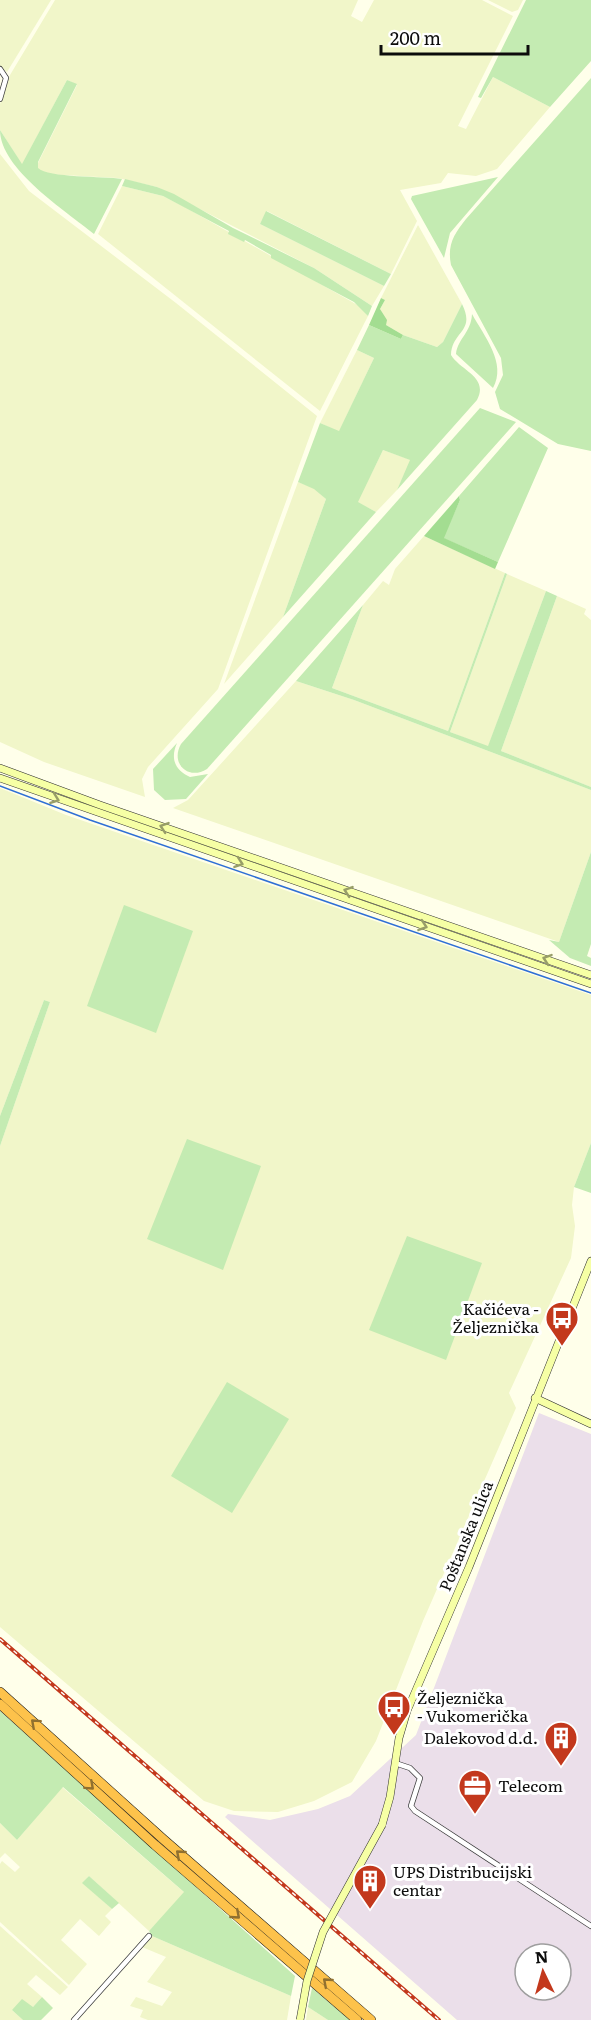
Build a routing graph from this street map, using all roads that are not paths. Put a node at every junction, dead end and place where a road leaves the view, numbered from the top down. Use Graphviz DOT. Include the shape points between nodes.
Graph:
graph roads {
  1 [pos="0,69"];
  2 [pos="0,99"];
  3 [pos="0,768"];
  4 [pos="0,778"];
  5 [pos="591,975"];
  6 [pos="591,984"];
  7 [pos="591,1261"];
  8 [pos="535,1398"];
  9 [pos="591,1424"];
  10 [pos="0,1692"];
  11 [pos="0,1704"];
  12 [pos="395,1763"];
  13 [pos="591,1926"];
  14 [pos="149,1936"];
  15 [pos="74,2020"];
  16 [pos="300,2020"];
  17 [pos="357,2020"];
  18 [pos="371,2020"];
  1 -- 2 [label="street" via="6,78"];
  5 -- 3 [label="main road, one-way"];
  4 -- 6 [label="main road, one-way"];
  7 -- 8 [label="main road, Poštanska ulica"];
  8 -- 9 [label="main road"];
  8 -- 12 [label="main road, Poštanska ulica" via="407,1711"];
  18 -- 10 [label="highway, one-way"];
  11 -- 17 [label="highway, one-way"];
  12 -- 13 [label="street" via="410,1768 420,1778 411,1806 415,1811"];
  12 -- 16 [label="main road, Poštanska ulica, bridge" via="381,1825 324,1932 311,1968"];
  14 -- 15 [label="street"];
}
